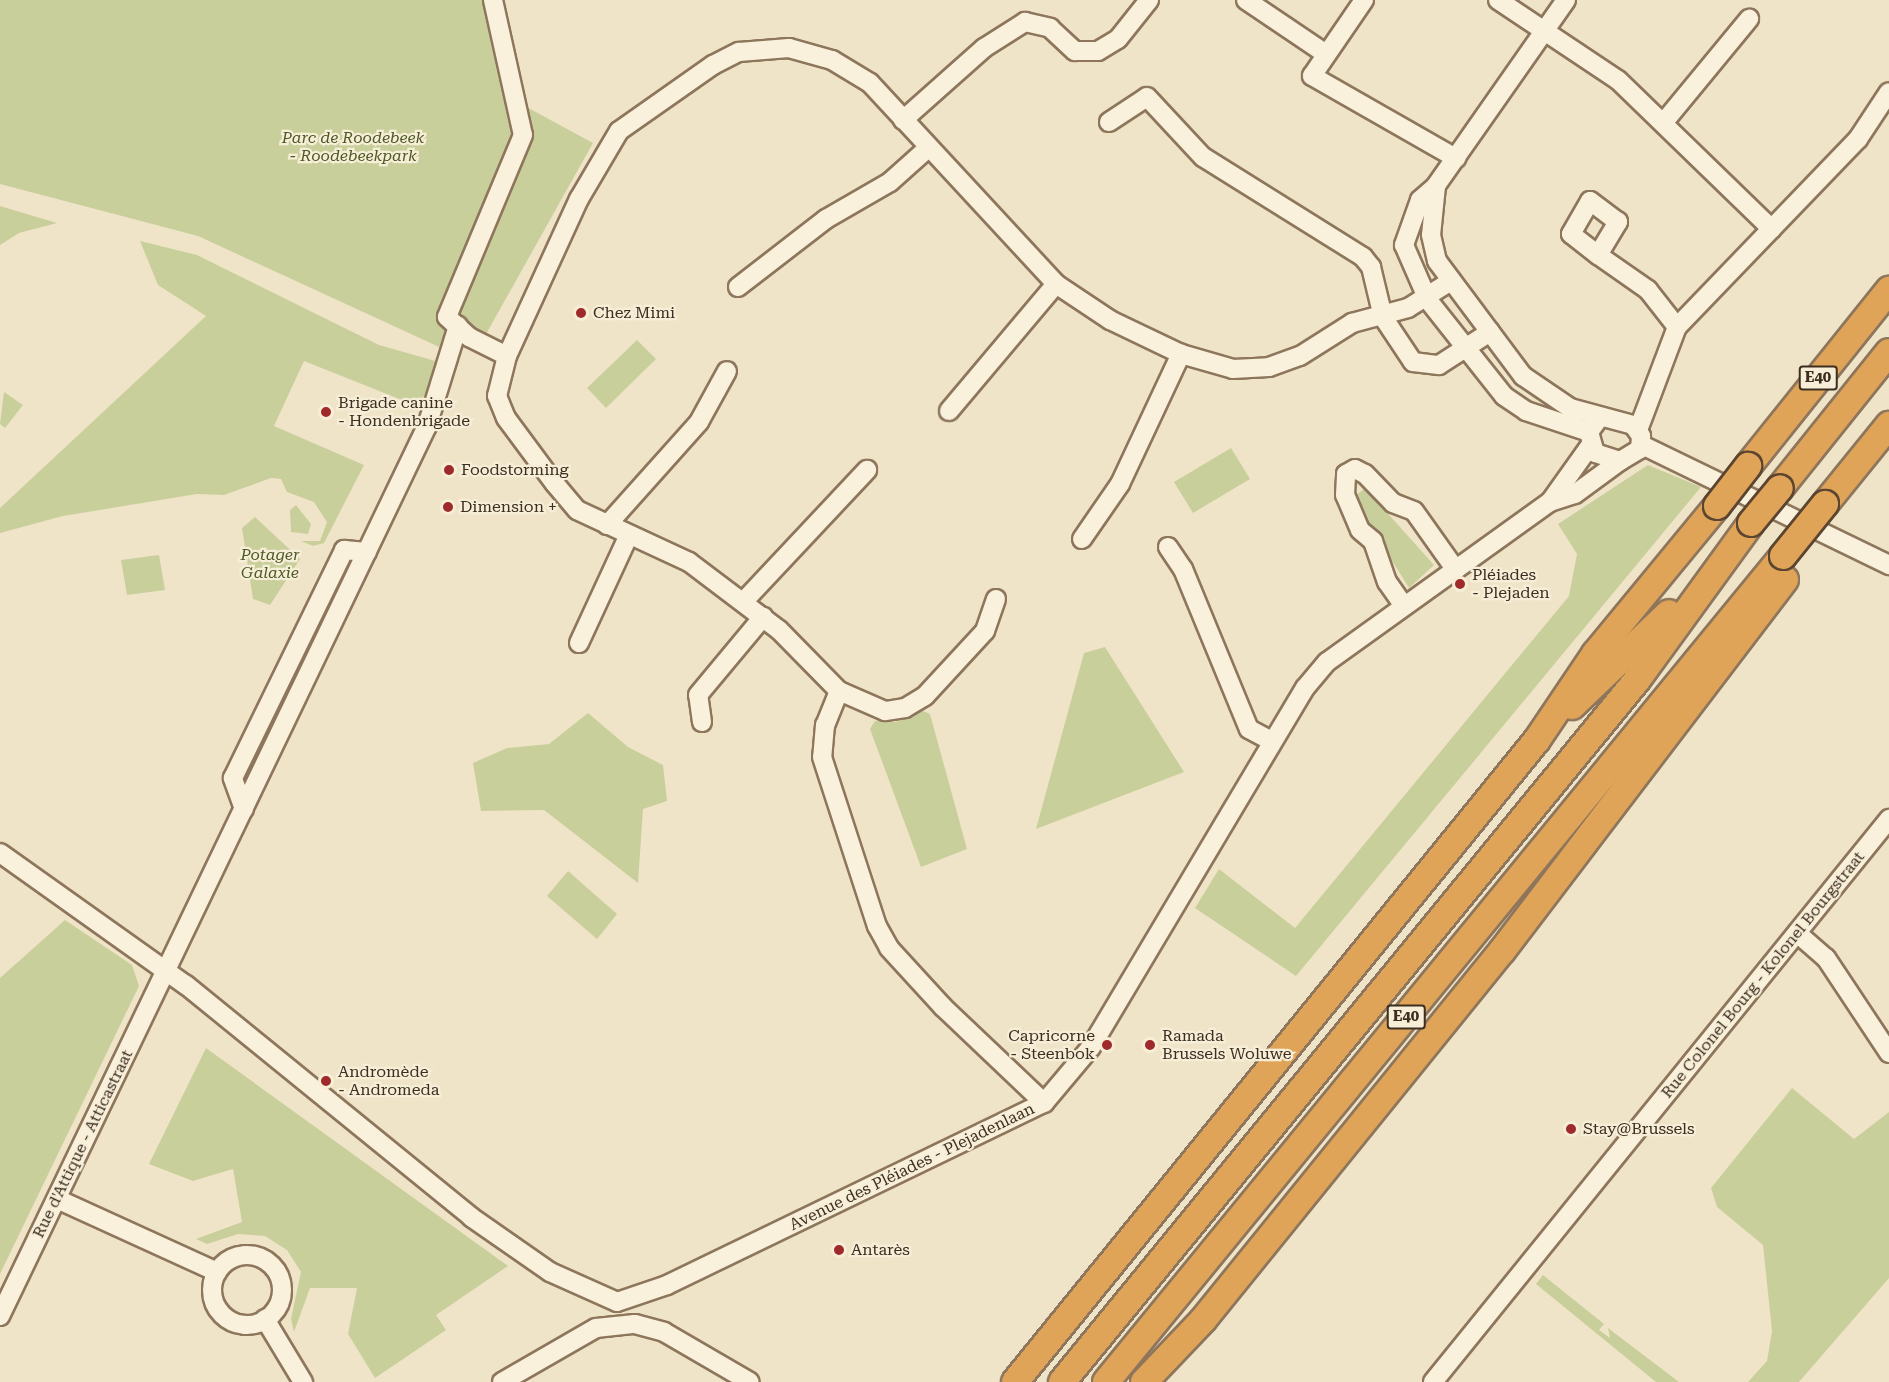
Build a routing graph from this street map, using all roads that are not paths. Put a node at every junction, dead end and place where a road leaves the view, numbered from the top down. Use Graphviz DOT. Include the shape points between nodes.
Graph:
graph roads {
  1 [pos="494,0"];
  2 [pos="1149,0"];
  3 [pos="1246,0"];
  4 [pos="1364,0"];
  5 [pos="1498,0"];
  6 [pos="1566,0"];
  7 [pos="1749,19"];
  8 [pos="1545,31"];
  9 [pos="1326,54"];
  10 [pos="1889,92"];
  11 [pos="903,120"];
  12 [pos="1109,122"];
  13 [pos="1664,122"];
  14 [pos="928,147"];
  15 [pos="1456,158"];
  16 [pos="1436,186"];
  17 [pos="1772,229"];
  18 [pos="1598,255"];
  19 [pos="1451,281"];
  20 [pos="1056,284"];
  21 [pos="738,287"];
  22 [pos="1889,290"];
  23 [pos="1428,300"];
  24 [pos="1383,317"];
  25 [pos="458,326"];
  26 [pos="1677,327"];
  27 [pos="1490,332"];
  28 [pos="1468,350"];
  29 [pos="1889,352"];
  30 [pos="1181,354"];
  31 [pos="507,356"];
  32 [pos="727,371"];
  33 [pos="949,411"];
  34 [pos="1889,425"];
  35 [pos="1593,432"];
  36 [pos="1640,437"];
  37 [pos="1889,448"];
  38 [pos="1620,461"];
  39 [pos="867,470"];
  40 [pos="1550,502"];
  41 [pos="1831,508"];
  42 [pos="607,525"];
  43 [pos="628,537"];
  44 [pos="1082,539"];
  45 [pos="1168,547"];
  46 [pos="1789,561"];
  47 [pos="1888,564"];
  48 [pos="1456,570"];
  49 [pos="1707,576"];
  50 [pos="996,599"];
  51 [pos="744,601"];
  52 [pos="1404,606"];
  53 [pos="763,617"];
  54 [pos="579,643"];
  55 [pos="838,691"];
  56 [pos="702,722"];
  57 [pos="1537,740"];
  58 [pos="1272,741"];
  59 [pos="1889,819"];
  60 [pos="0,853"];
  61 [pos="1797,933"];
  62 [pos="166,972"];
  63 [pos="1889,1053"];
  64 [pos="1044,1103"];
  65 [pos="57,1199"];
  66 [pos="217,1272"];
  67 [pos="0,1316"];
  68 [pos="265,1320"];
  69 [pos="1203,1320"];
  70 [pos="1016,1377"];
  71 [pos="303,1382"];
  72 [pos="502,1382"];
  73 [pos="750,1382"];
  74 [pos="1062,1382"];
  75 [pos="1106,1382"];
  76 [pos="1144,1382"];
  77 [pos="1162,1382"];
  78 [pos="1433,1382"];
  1 -- 25 [label="street" via="523,135 447,316"];
  2 -- 11 [label="street" via="1118,39 1098,51 1075,51 1050,28 1025,22 984,48"];
  3 -- 9 [label="street"];
  4 -- 9 [label="street"];
  5 -- 8 [label="street"];
  6 -- 8 [label="street"];
  7 -- 13 [label="street"];
  8 -- 13 [label="street" via="1618,81"];
  8 -- 15 [label="street"];
  9 -- 15 [label="street" via="1312,76"];
  10 -- 17 [label="street" via="1858,139"];
  11 -- 14 [label="street"];
  11 -- 31 [label="street" via="870,83 821,57 764,48 713,65 606,146"];
  12 -- 24 [label="street" via="1148,97 1203,157 1363,257 1371,267"];
  13 -- 17 [label="street"];
  14 -- 20 [label="street"];
  14 -- 21 [label="street" via="890,182 826,219"];
  15 -- 16 [label="street"];
  16 -- 19 [label="street" via="1431,235 1437,261"];
  16 -- 23 [label="street" via="1409,222 1404,245 1410,268"];
  17 -- 26 [label="street"];
  18 -- 26 [label="street" via="1648,290"];
  19 -- 23 [label="street"];
  19 -- 27 [label="street"];
  20 -- 30 [label="street" via="1110,320"];
  20 -- 33 [label="street"];
  22 -- 57 [label="highway, E40, bridge" via="1595,654"];
  23 -- 24 [label="street"];
  23 -- 28 [label="street"];
  24 -- 28 [label="street" via="1401,347 1422,365 1439,365"];
  24 -- 30 [label="street" via="1352,323 1300,356 1269,367 1233,369"];
  25 -- 31 [label="street"];
  25 -- 62 [label="street, Rue d'Attique - Atticastraat" via="427,426"];
  26 -- 36 [label="street"];
  27 -- 28 [label="street"];
  27 -- 35 [label="street" via="1538,389"];
  28 -- 35 [label="street" via="1504,396 1526,411"];
  29 -- 49 [label="highway, E40, bridge"];
  30 -- 44 [label="street" via="1120,484"];
  31 -- 42 [label="street" via="497,396 506,418 577,510"];
  32 -- 42 [label="street" via="699,422"];
  34 -- 41 [label="highway, E40"];
  35 -- 36 [label="street" via="1625,420"];
  35 -- 38 [label="street" via="1600,456"];
  35 -- 40 [label="street, Avenue des Pléiades - Plejadenlaan"];
  36 -- 38 [label="street, Avenue des Pléiades - Plejadenlaan"];
  36 -- 47 [label="street"];
  37 -- 41 [label="highway, E40"];
  38 -- 40 [label="street, Avenue des Pléiades - Plejadenlaan" via="1575,494"];
  39 -- 51 [label="street"];
  40 -- 48 [label="street, Avenue des Pléiades - Plejadenlaan"];
  41 -- 46 [label="highway, E40"];
  42 -- 43 [label="street"];
  43 -- 51 [label="street" via="689,562"];
  43 -- 54 [label="street"];
  45 -- 58 [label="street" via="1183,569 1249,729"];
  46 -- 69 [label="highway, E40" via="1502,951"];
  46 -- 75 [label="highway, E40"];
  48 -- 52 [label="street, Avenue des Pléiades - Plejadenlaan"];
  48 -- 52 [label="street" via="1414,511 1393,502 1365,474 1355,470 1346,474 1345,495 1360,530 1373,541 1387,582"];
  49 -- 57 [label="highway, E40"];
  49 -- 74 [label="highway, E40" via="1637,680"];
  50 -- 55 [label="street" via="986,631 925,696 905,708 885,711"];
  51 -- 53 [label="street"];
  52 -- 58 [label="street, Avenue des Pléiades - Plejadenlaan" via="1327,662"];
  53 -- 55 [label="street"];
  53 -- 56 [label="street" via="698,695"];
  55 -- 64 [label="street" via="825,725 822,757 877,926 889,948 943,1007"];
  57 -- 70 [label="highway, E40"];
  58 -- 64 [label="street, Avenue des Pléiades - Plejadenlaan" via="1091,1047"];
  59 -- 61 [label="street, Rue Colonel Bourg - Kolonel Bourgstraat"];
  60 -- 62 [label="street"];
  61 -- 63 [label="street" via="1826,958"];
  61 -- 78 [label="street, Rue Colonel Bourg - Kolonel Bourgstraat"];
  62 -- 64 [label="street, Avenue des Pléiades - Plejadenlaan" via="471,1217 550,1272 617,1302 667,1286"];
  62 -- 65 [label="street, Rue d'Attique - Atticastraat"];
  65 -- 66 [label="street"];
  65 -- 67 [label="street, Rue d'Attique - Atticastraat"];
  66 -- 68 [label="street" via="212,1293 220,1313 246,1325"];
  66 -- 68 [label="street" via="243,1255 272,1265 281,1296"];
  68 -- 71 [label="street"];
  69 -- 76 [label="highway, E40"];
  69 -- 77 [label="highway"];
  72 -- 73 [label="street" via="596,1328 651,1326"];
}
